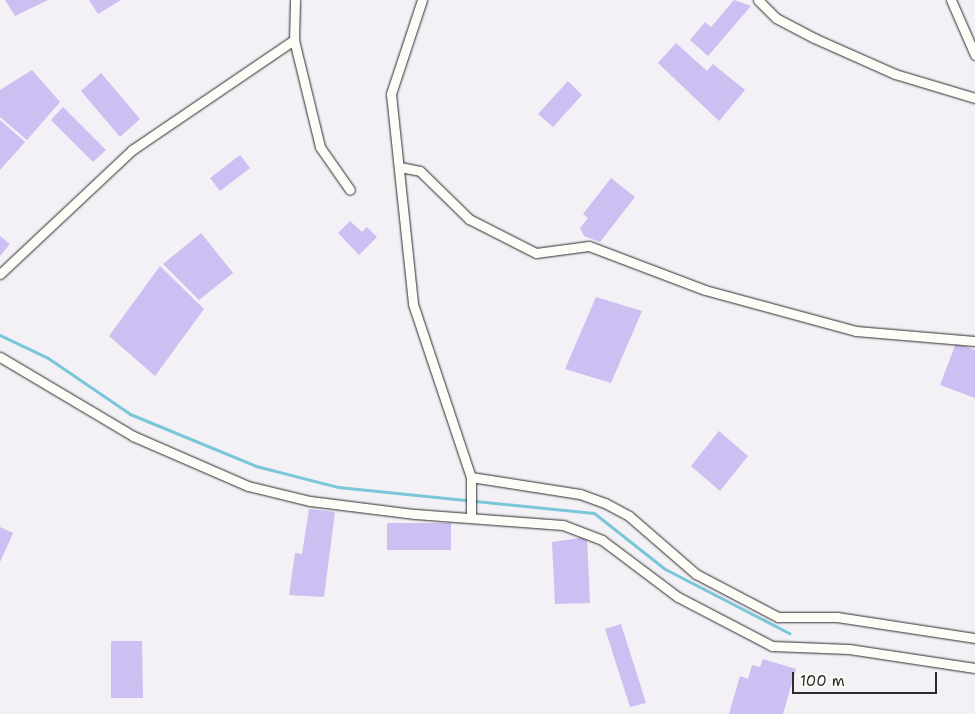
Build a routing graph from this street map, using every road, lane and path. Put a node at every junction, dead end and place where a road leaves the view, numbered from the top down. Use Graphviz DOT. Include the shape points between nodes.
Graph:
graph roads {
  1 [pos="295,0"];
  2 [pos="422,0"];
  3 [pos="758,0"];
  4 [pos="951,0"];
  5 [pos="294,40"];
  6 [pos="975,55"];
  7 [pos="975,98"];
  8 [pos="400,168"];
  9 [pos="350,190"];
  10 [pos="0,274"];
  11 [pos="975,341"];
  12 [pos="0,358"];
  13 [pos="471,477"];
  14 [pos="472,513"];
  15 [pos="975,638"];
  16 [pos="975,668"];
  1 -- 5 [label="street"];
  2 -- 8 [label="street" via="391,94"];
  3 -- 7 [label="street" via="776,18 814,38 895,74"];
  4 -- 6 [label="street"];
  5 -- 9 [label="street" via="320,147"];
  5 -- 10 [label="street" via="132,150"];
  8 -- 11 [label="street" via="420,171 469,218 536,253 589,246 705,290 856,331"];
  8 -- 13 [label="street" via="413,304"];
  12 -- 14 [label="street" via="133,436 224,478 310,500"];
  13 -- 14 [label="street"];
  13 -- 15 [label="street" via="580,494 605,503 629,516 696,574 778,617 837,617"];
  14 -- 16 [label="street" via="553,523 583,531 678,597 772,646 849,649"];
}
